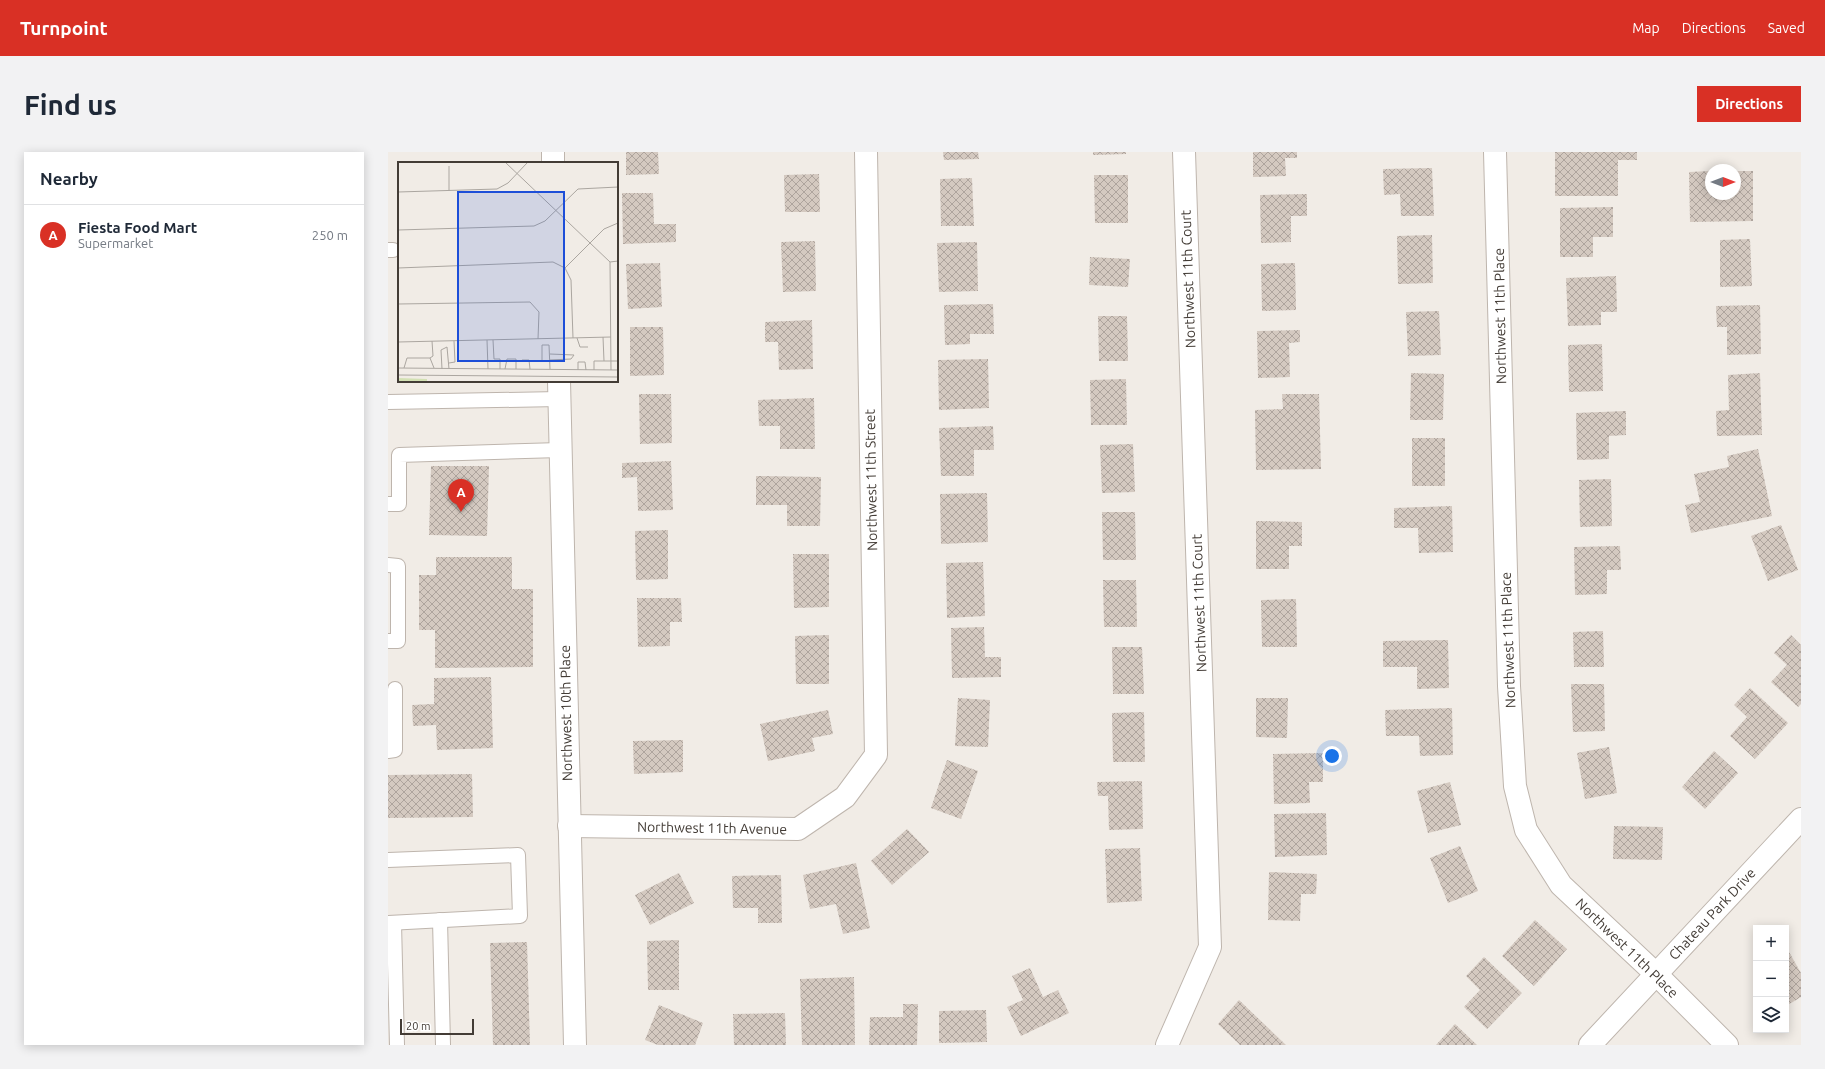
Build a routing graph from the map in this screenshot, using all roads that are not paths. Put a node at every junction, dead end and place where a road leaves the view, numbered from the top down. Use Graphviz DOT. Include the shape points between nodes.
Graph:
graph roads {
  1 [pos="553,152"];
  2 [pos="866,152"];
  3 [pos="1184,152"];
  4 [pos="1495,152"];
  5 [pos="554,162"];
  6 [pos="559,390"];
  7 [pos="388,402"];
  8 [pos="560,450"];
  9 [pos="388,504"];
  10 [pos="388,566"];
  11 [pos="388,641"];
  12 [pos="395,689"];
  13 [pos="388,750"];
  14 [pos="845,798"];
  15 [pos="1801,819"];
  16 [pos="569,826"];
  17 [pos="388,860"];
  18 [pos="440,920"];
  19 [pos="391,923"];
  20 [pos="1656,974"];
  21 [pos="397,1045"];
  22 [pos="443,1045"];
  23 [pos="575,1045"];
  24 [pos="1167,1045"];
  25 [pos="1590,1045"];
  26 [pos="1727,1045"];
  1 -- 5 [label="street"];
  2 -- 14 [label="street, Northwest 11th Street" via="876,756"];
  3 -- 24 [label="street, Northwest 11th Court" via="1210,947"];
  4 -- 20 [label="street, Northwest 11th Place" via="1509,686 1515,786 1526,830 1561,885"];
  6 -- 7 [label="lane"];
  6 -- 8 [label="street, Northwest 10th Place"];
  8 -- 9 [label="lane" via="399,454 399,504"];
  8 -- 16 [label="street, Northwest 10th Place"];
  10 -- 11 [label="lane" via="398,566 398,641"];
  12 -- 13 [label="lane" via="395,750"];
  14 -- 16 [label="street, Northwest 11th Avenue" via="798,829"];
  15 -- 20 [label="street, Chateau Park Drive"];
  16 -- 23 [label="street, Northwest 10th Place"];
  17 -- 18 [label="lane" via="518,855 520,916"];
  18 -- 19 [label="lane"];
  18 -- 22 [label="lane"];
  19 -- 21 [label="lane"];
  20 -- 25 [label="street, Chateau Park Drive"];
  20 -- 26 [label="street, Northwest 11th Place"];
}
